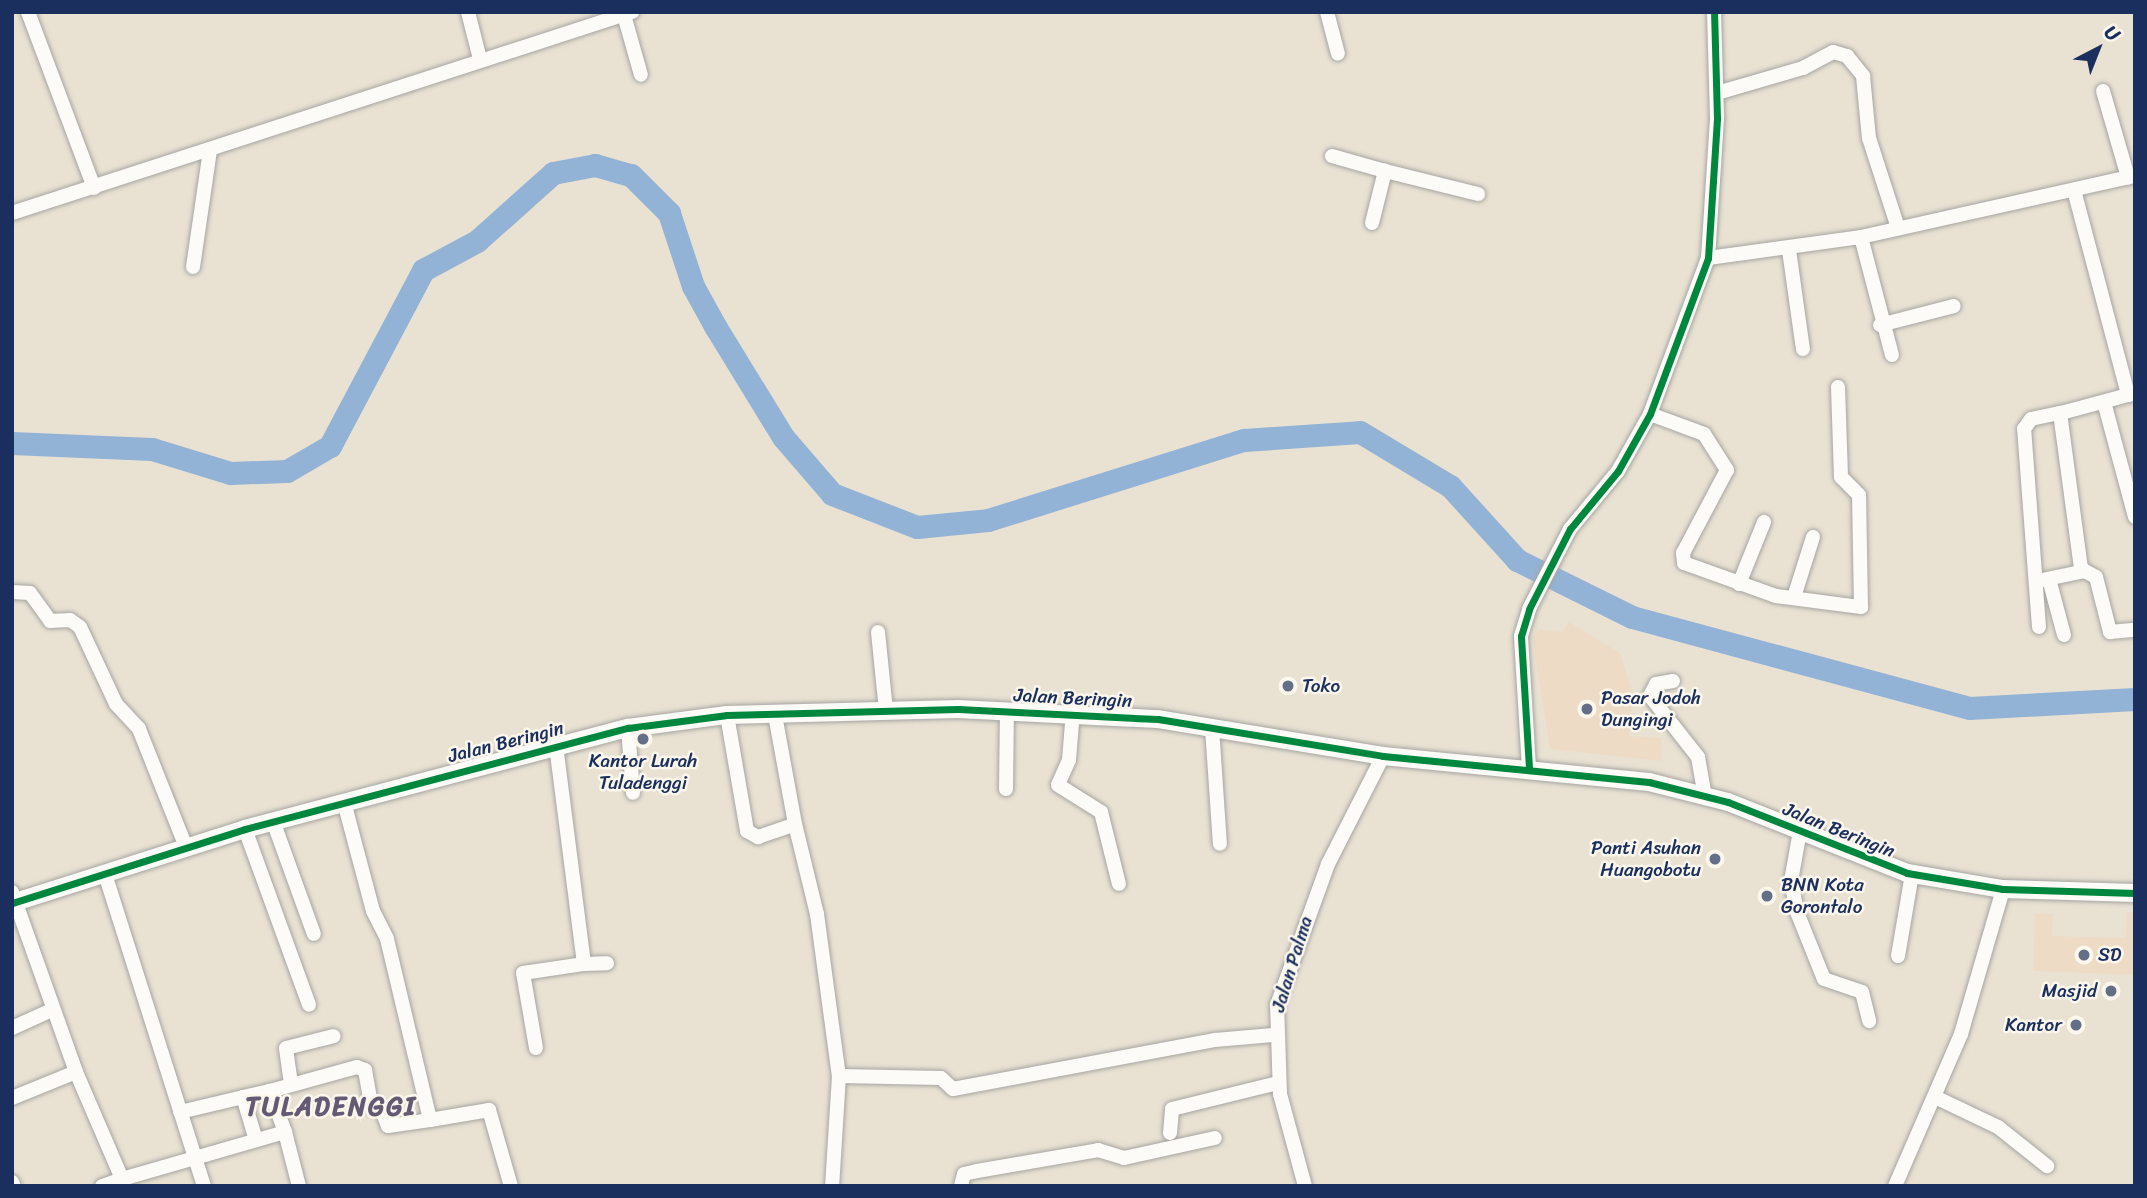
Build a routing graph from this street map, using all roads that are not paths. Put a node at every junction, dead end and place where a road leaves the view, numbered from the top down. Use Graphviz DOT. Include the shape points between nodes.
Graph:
graph roads {
  1 [pos="27,12"];
  2 [pos="468,12"];
  3 [pos="1327,12"];
  4 [pos="1714,12"];
  5 [pos="628,13"];
  6 [pos="1338,54"];
  7 [pos="481,59"];
  8 [pos="641,75"];
  9 [pos="2103,91"];
  10 [pos="1717,93"];
  11 [pos="210,151"];
  12 [pos="1332,156"];
  13 [pos="1385,171"];
  14 [pos="2132,176"];
  15 [pos="94,188"];
  16 [pos="2074,190"];
  17 [pos="1478,194"];
  18 [pos="12,212"];
  19 [pos="1372,223"];
  20 [pos="1898,228"];
  21 [pos="1861,237"];
  22 [pos="1789,250"];
  23 [pos="1708,258"];
  24 [pos="192,267"];
  25 [pos="1954,306"];
  26 [pos="1880,325"];
  27 [pos="1802,349"];
  28 [pos="1892,355"];
  29 [pos="1838,387"];
  30 [pos="2131,394"];
  31 [pos="2104,402"];
  32 [pos="2061,413"];
  33 [pos="1650,414"];
  34 [pos="2135,517"];
  35 [pos="1764,522"];
  36 [pos="1813,537"];
  37 [pos="2085,571"];
  38 [pos="2049,579"];
  39 [pos="2034,582"];
  40 [pos="1739,584"];
  41 [pos="12,592"];
  42 [pos="1794,597"];
  43 [pos="2039,627"];
  44 [pos="2135,630"];
  45 [pos="878,632"];
  46 [pos="2064,635"];
  47 [pos="1673,681"];
  48 [pos="1007,710"];
  49 [pos="886,711"];
  50 [pos="1073,711"];
  51 [pos="727,715"];
  52 [pos="775,715"];
  53 [pos="628,728"];
  54 [pos="1212,728"];
  55 [pos="556,746"];
  56 [pos="1383,756"];
  57 [pos="1529,768"];
  58 [pos="1006,789"];
  59 [pos="633,793"];
  60 [pos="1705,795"];
  61 [pos="344,802"];
  62 [pos="273,821"];
  63 [pos="795,824"];
  64 [pos="244,829"];
  65 [pos="1800,831"];
  66 [pos="1220,844"];
  67 [pos="186,847"];
  68 [pos="105,874"];
  69 [pos="1912,874"];
  70 [pos="1119,884"];
  71 [pos="2003,889"];
  72 [pos="2135,893"];
  73 [pos="14,899"];
  74 [pos="314,934"];
  75 [pos="1898,956"];
  76 [pos="607,963"];
  77 [pos="584,964"];
  78 [pos="309,1005"];
  79 [pos="52,1010"];
  80 [pos="1869,1021"];
  81 [pos="12,1028"];
  82 [pos="1273,1035"];
  83 [pos="334,1036"];
  84 [pos="536,1048"];
  85 [pos="76,1072"];
  86 [pos="839,1076"];
  87 [pos="1278,1083"];
  88 [pos="291,1084"];
  89 [pos="270,1091"];
  90 [pos="12,1097"];
  91 [pos="243,1097"];
  92 [pos="1935,1097"];
  93 [pos="180,1112"];
  94 [pos="430,1120"];
  95 [pos="285,1132"];
  96 [pos="1170,1133"];
  97 [pos="1215,1138"];
  98 [pos="256,1140"];
  99 [pos="195,1158"];
  100 [pos="2047,1166"];
  101 [pos="122,1179"];
  102 [pos="102,1186"];
  103 [pos="204,1186"];
  104 [pos="299,1186"];
  105 [pos="511,1186"];
  106 [pos="832,1186"];
  107 [pos="961,1186"];
  108 [pos="1306,1186"];
  109 [pos="1895,1186"];
  1 -- 15 [label="street"];
  2 -- 7 [label="street"];
  3 -- 6 [label="street"];
  4 -- 10 [label="street"];
  5 -- 7 [label="street"];
  5 -- 8 [label="street"];
  7 -- 11 [label="street"];
  9 -- 14 [label="street"];
  10 -- 20 [label="street" via="1803,68 1833,52 1847,56 1863,76 1869,138"];
  10 -- 23 [label="street"];
  11 -- 15 [label="street"];
  11 -- 24 [label="street"];
  12 -- 13 [label="street"];
  13 -- 17 [label="street"];
  13 -- 19 [label="street"];
  14 -- 16 [label="street"];
  15 -- 18 [label="street"];
  16 -- 20 [label="street"];
  16 -- 30 [label="street"];
  20 -- 21 [label="street"];
  21 -- 22 [label="street"];
  21 -- 26 [label="street"];
  22 -- 23 [label="street"];
  22 -- 27 [label="street"];
  23 -- 33 [label="street"];
  25 -- 26 [label="street"];
  26 -- 28 [label="street"];
  29 -- 42 [label="street" via="1841,477 1859,495 1861,607"];
  30 -- 31 [label="street"];
  31 -- 32 [label="street"];
  31 -- 34 [label="street"];
  32 -- 37 [label="street"];
  32 -- 39 [label="street" via="2031,419 2024,429"];
  33 -- 40 [label="street" via="1704,434 1727,470 1683,553 1684,563"];
  33 -- 57 [label="street" via="1614,477 1570,529 1528,609 1521,636"];
  35 -- 40 [label="street"];
  36 -- 42 [label="street"];
  37 -- 38 [label="street"];
  37 -- 44 [label="street" via="2096,577 2110,632"];
  38 -- 39 [label="street"];
  38 -- 46 [label="street"];
  39 -- 43 [label="street"];
  40 -- 42 [label="street"];
  41 -- 67 [label="street" via="30,593 50,621 80,627 116,704 139,729"];
  45 -- 49 [label="street"];
  47 -- 60 [label="street" via="1656,684 1650,696 1701,763"];
  48 -- 49 [label="street, Jalan Beringin"];
  48 -- 50 [label="street, Jalan Beringin"];
  48 -- 58 [label="street"];
  49 -- 52 [label="street, Jalan Beringin"];
  50 -- 54 [label="street, Jalan Beringin"];
  50 -- 70 [label="street" via="1069,760 1058,785 1101,812"];
  51 -- 52 [label="street, Jalan Beringin"];
  51 -- 53 [label="street, Jalan Beringin"];
  51 -- 63 [label="street" via="747,831 758,837"];
  52 -- 63 [label="street"];
  53 -- 55 [label="street, Jalan Beringin"];
  53 -- 59 [label="street"];
  54 -- 56 [label="street, Jalan Beringin"];
  54 -- 66 [label="street"];
  55 -- 61 [label="street, Jalan Beringin"];
  55 -- 77 [label="street"];
  56 -- 57 [label="street, Jalan Beringin"];
  56 -- 82 [label="street, Jalan Palma" via="1307,916 1286,971"];
  57 -- 60 [label="street, Jalan Beringin"];
  60 -- 65 [label="street, Jalan Beringin"];
  61 -- 62 [label="street, Jalan Beringin"];
  61 -- 94 [label="street" via="373,911 387,939"];
  62 -- 64 [label="street, Jalan Beringin"];
  62 -- 74 [label="street"];
  63 -- 86 [label="street" via="826,960"];
  64 -- 67 [label="street, Jalan Beringin"];
  64 -- 78 [label="street"];
  65 -- 69 [label="street, Jalan Beringin"];
  65 -- 80 [label="street" via="1791,881 1797,912 1824,979 1862,992"];
  67 -- 68 [label="street, Jalan Beringin"];
  68 -- 73 [label="street, Jalan Beringin"];
  68 -- 93 [label="street"];
  69 -- 71 [label="street, Jalan Beringin"];
  69 -- 75 [label="street"];
  71 -- 72 [label="street, Jalan Beringin"];
  71 -- 92 [label="street" via="1977,987"];
  73 -- 79 [label="street"];
  76 -- 77 [label="street"];
  77 -- 84 [label="street" via="523,972"];
  79 -- 81 [label="street"];
  79 -- 85 [label="street"];
  82 -- 86 [label="street" via="1215,1040 953,1089 941,1078"];
  82 -- 87 [label="street, Jalan Palma"];
  83 -- 88 [label="street" via="286,1048"];
  85 -- 90 [label="street"];
  85 -- 101 [label="street"];
  86 -- 106 [label="street"];
  87 -- 96 [label="street" via="1172,1109"];
  87 -- 108 [label="street, Jalan Palma"];
  88 -- 89 [label="street"];
  88 -- 94 [label="street" via="360,1067 371,1105 381,1108 388,1126"];
  89 -- 91 [label="street"];
  89 -- 95 [label="street"];
  91 -- 93 [label="street"];
  91 -- 98 [label="street"];
  92 -- 100 [label="street" via="1998,1127"];
  92 -- 109 [label="street"];
  93 -- 99 [label="street"];
  94 -- 105 [label="street" via="489,1110"];
  95 -- 98 [label="street"];
  95 -- 104 [label="street"];
  97 -- 107 [label="street" via="1124,1158 1098,1150 977,1171 964,1174"];
  98 -- 99 [label="street"];
  99 -- 101 [label="street"];
  99 -- 103 [label="street"];
  101 -- 102 [label="street"];
}
